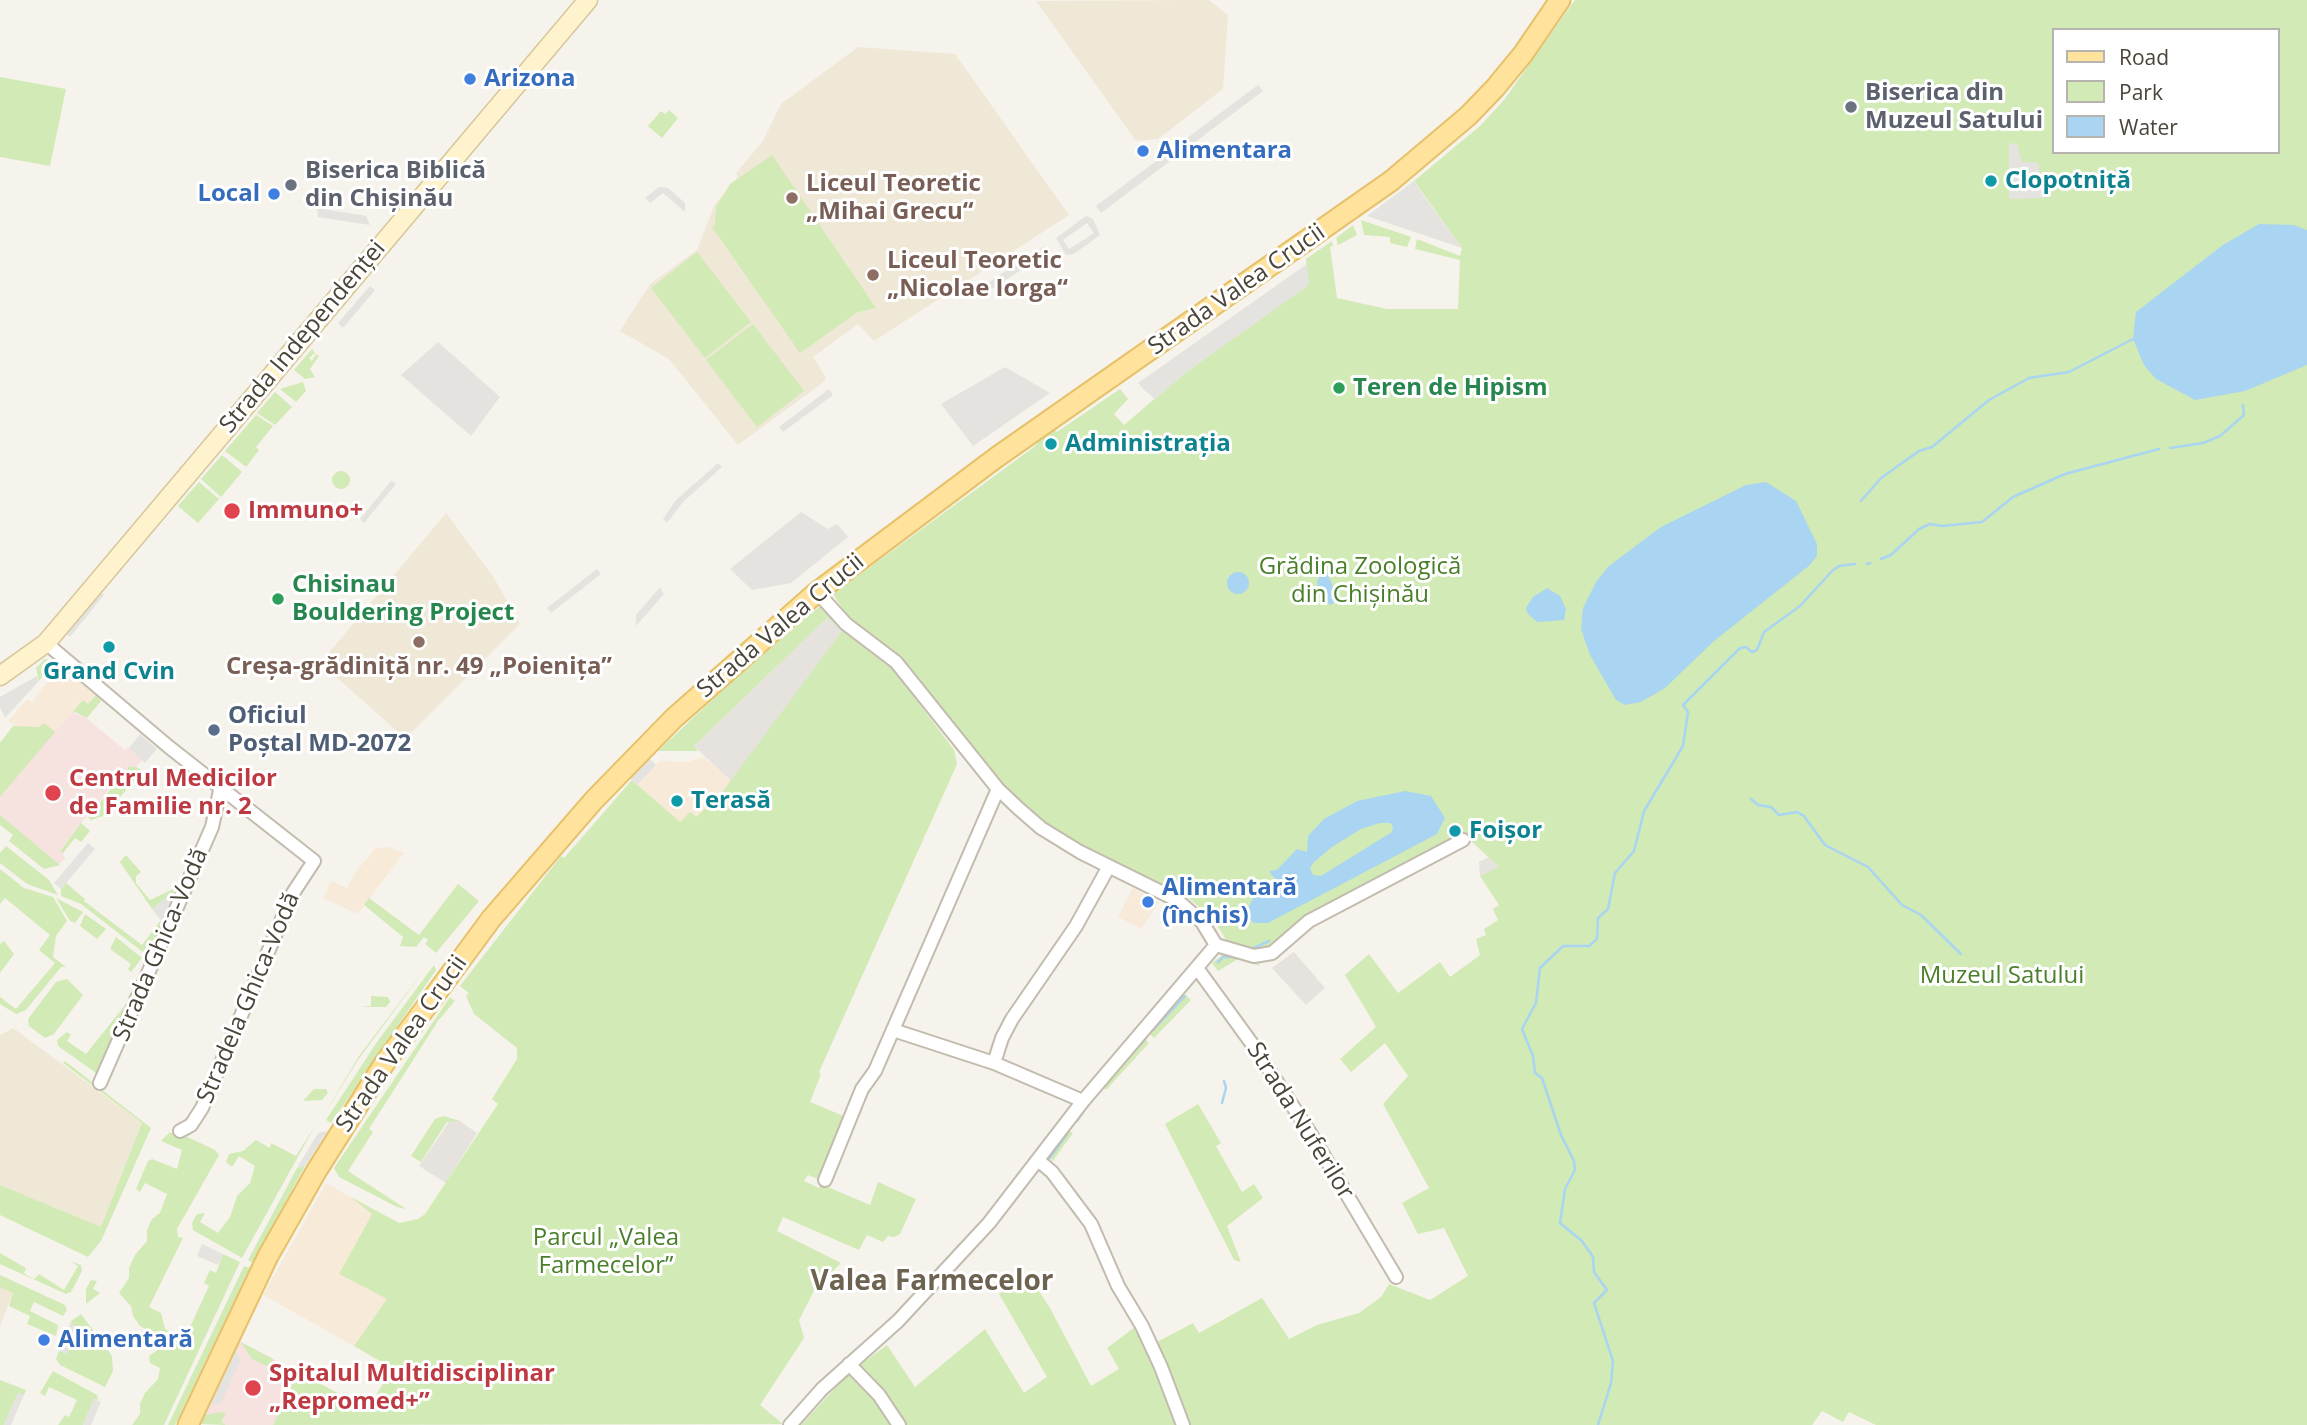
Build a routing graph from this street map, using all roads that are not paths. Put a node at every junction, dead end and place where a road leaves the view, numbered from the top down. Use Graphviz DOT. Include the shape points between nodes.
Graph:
graph roads {
  1 [pos="588,0"];
  2 [pos="1560,0"];
  3 [pos="817,592"];
  4 [pos="46,643"];
  5 [pos="0,676"];
  6 [pos="221,786"];
  7 [pos="998,789"];
  8 [pos="1463,840"];
  9 [pos="1108,868"];
  10 [pos="1216,945"];
  11 [pos="1197,968"];
  12 [pos="893,1030"];
  13 [pos="995,1063"];
  14 [pos="100,1083"];
  15 [pos="1083,1101"];
  16 [pos="180,1131"];
  17 [pos="1039,1161"];
  18 [pos="825,1180"];
  19 [pos="1396,1277"];
  20 [pos="849,1364"];
  21 [pos="188,1425"];
  22 [pos="790,1425"];
  23 [pos="899,1425"];
  24 [pos="1182,1425"];
  1 -- 4 [label="main road, Strada Independenței"];
  2 -- 3 [label="main road, Strada Valea Crucii" via="1495,88 1391,181 1009,449"];
  3 -- 7 [label="street" via="846,624 896,662"];
  3 -- 21 [label="main road, Strada Valea Crucii" via="683,710 594,800 435,992 317,1170 268,1256"];
  4 -- 5 [label="main road, Strada Independenței"];
  4 -- 6 [label="street"];
  6 -- 14 [label="street, Strada Ghica-Vodă" via="212,827"];
  6 -- 16 [label="street, Stradela Ghica-Vodă" via="314,860 293,893 202,1108 191,1125"];
  7 -- 9 [label="street" via="1041,828"];
  7 -- 12 [label="street"];
  8 -- 10 [label="street" via="1309,921 1272,953 1254,956"];
  9 -- 10 [label="street" via="1177,900 1202,922"];
  9 -- 13 [label="street" via="1076,926 1012,1019"];
  10 -- 11 [label="street"];
  11 -- 15 [label="street"];
  11 -- 19 [label="street, Strada Nuferilor" via="1312,1136"];
  12 -- 13 [label="street"];
  12 -- 18 [label="street" via="862,1089"];
  13 -- 15 [label="street"];
  15 -- 17 [label="street"];
  17 -- 20 [label="street" via="943,1274"];
  17 -- 24 [label="street" via="1091,1224 1161,1367"];
  20 -- 22 [label="street"];
  20 -- 23 [label="street" via="879,1395"];
}
